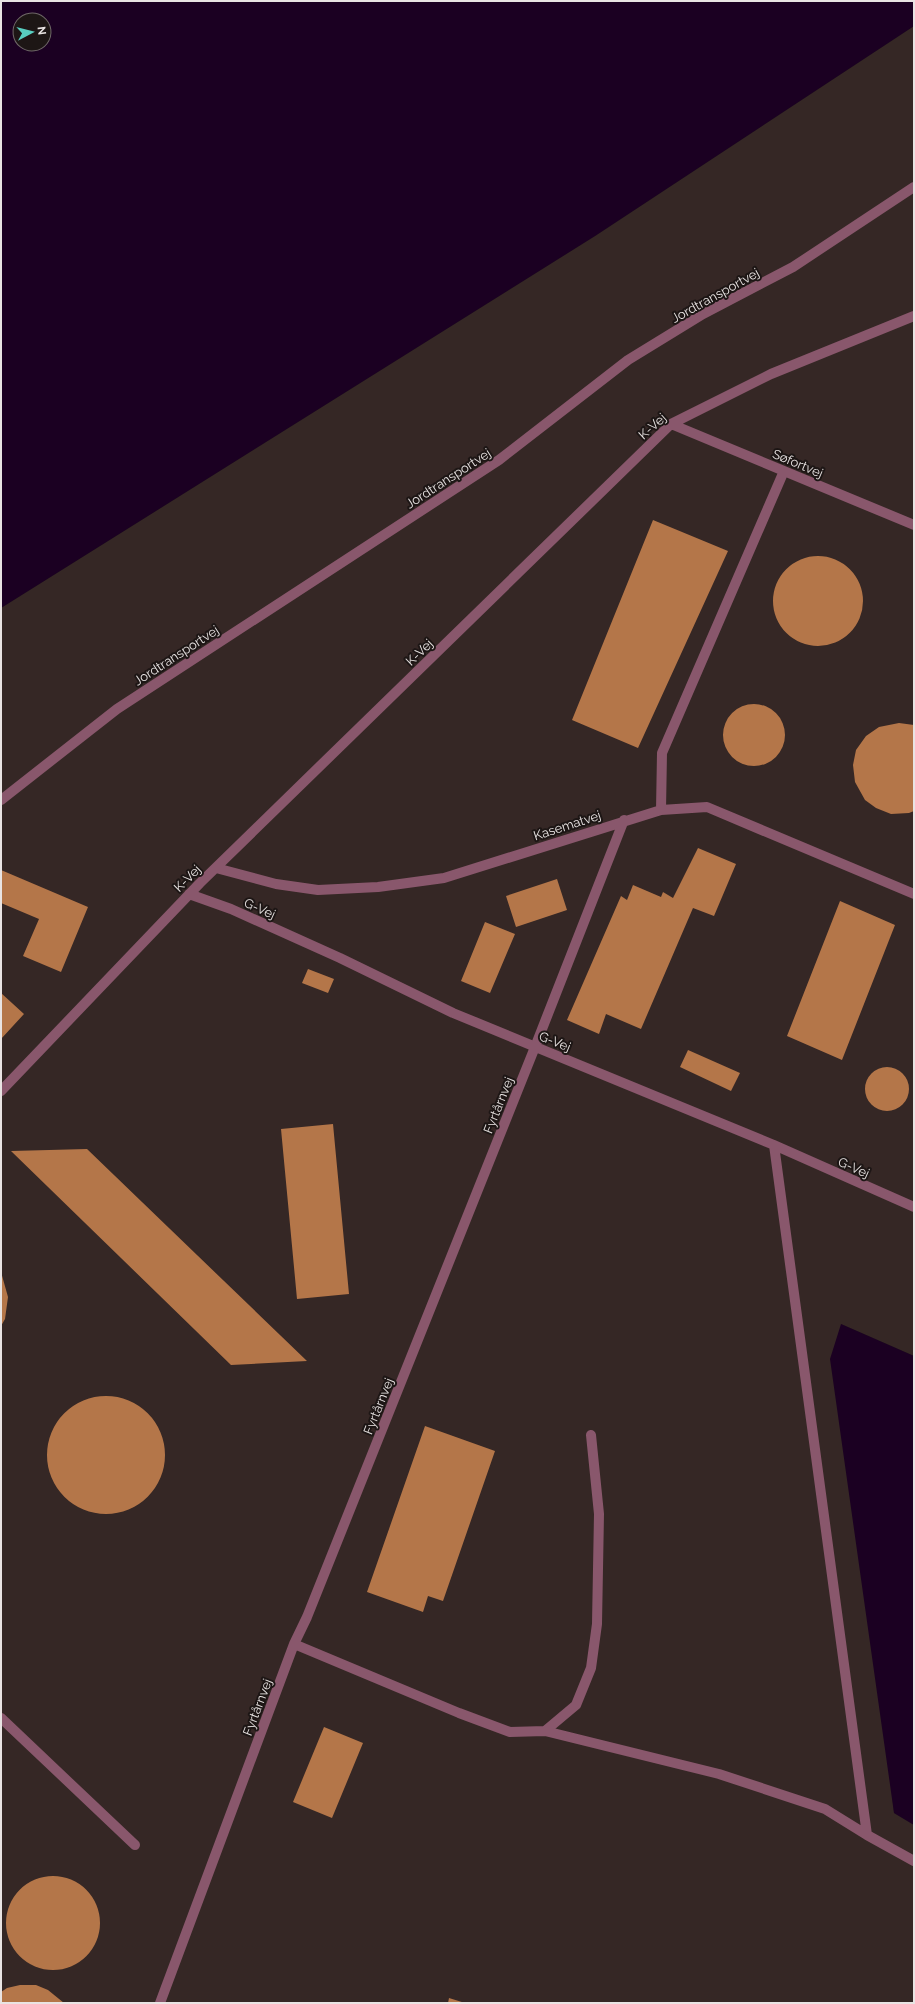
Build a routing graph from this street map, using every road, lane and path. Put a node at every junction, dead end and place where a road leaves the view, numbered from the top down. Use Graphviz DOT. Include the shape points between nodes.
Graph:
graph roads {
  1 [pos="914,187"];
  2 [pos="914,316"];
  3 [pos="671,424"];
  4 [pos="784,471"];
  5 [pos="914,526"];
  6 [pos="1,800"];
  7 [pos="660,810"];
  8 [pos="624,820"];
  9 [pos="216,868"];
  10 [pos="189,894"];
  11 [pos="914,894"];
  12 [pos="535,1047"];
  13 [pos="1,1091"];
  14 [pos="774,1146"];
  15 [pos="914,1207"];
  16 [pos="590,1435"];
  17 [pos="294,1644"];
  18 [pos="1,1718"];
  19 [pos="545,1731"];
  20 [pos="867,1835"];
  21 [pos="135,1845"];
  22 [pos="914,1861"];
  23 [pos="160,2003"];
  1 -- 6 [label="lane, Jordtransportvej" via="793,267 703,314 628,360 499,460 117,709"];
  2 -- 3 [label="lane, K-Vej" via="771,374"];
  3 -- 4 [label="lane, Søfortvej"];
  3 -- 9 [label="lane, K-Vej"];
  4 -- 5 [label="lane, Søfortvej"];
  4 -- 7 [label="lane" via="662,753"];
  7 -- 8 [label="lane, Kasematvej"];
  7 -- 11 [label="lane, Kasematvej" via="708,807"];
  8 -- 9 [label="lane, Kasematvej" via="444,878 378,887 318,890 276,884"];
  8 -- 12 [label="lane, Fyrtårnvej"];
  9 -- 10 [label="lane, K-Vej"];
  10 -- 12 [label="lane, G-Vej" via="231,909 453,1013"];
  10 -- 13 [label="lane, K-Vej"];
  12 -- 14 [label="lane, G-Vej"];
  12 -- 17 [label="lane, Fyrtårnvej"];
  14 -- 15 [label="lane, G-Vej"];
  14 -- 20 [label="lane"];
  16 -- 19 [label="lane" via="599,1514 597,1624 591,1668 576,1706"];
  17 -- 19 [label="lane" via="510,1732"];
  17 -- 23 [label="lane, Fyrtårnvej"];
  18 -- 21 [label="lane"];
  19 -- 20 [label="lane" via="719,1774 825,1808"];
  20 -- 22 [label="lane"];
}
